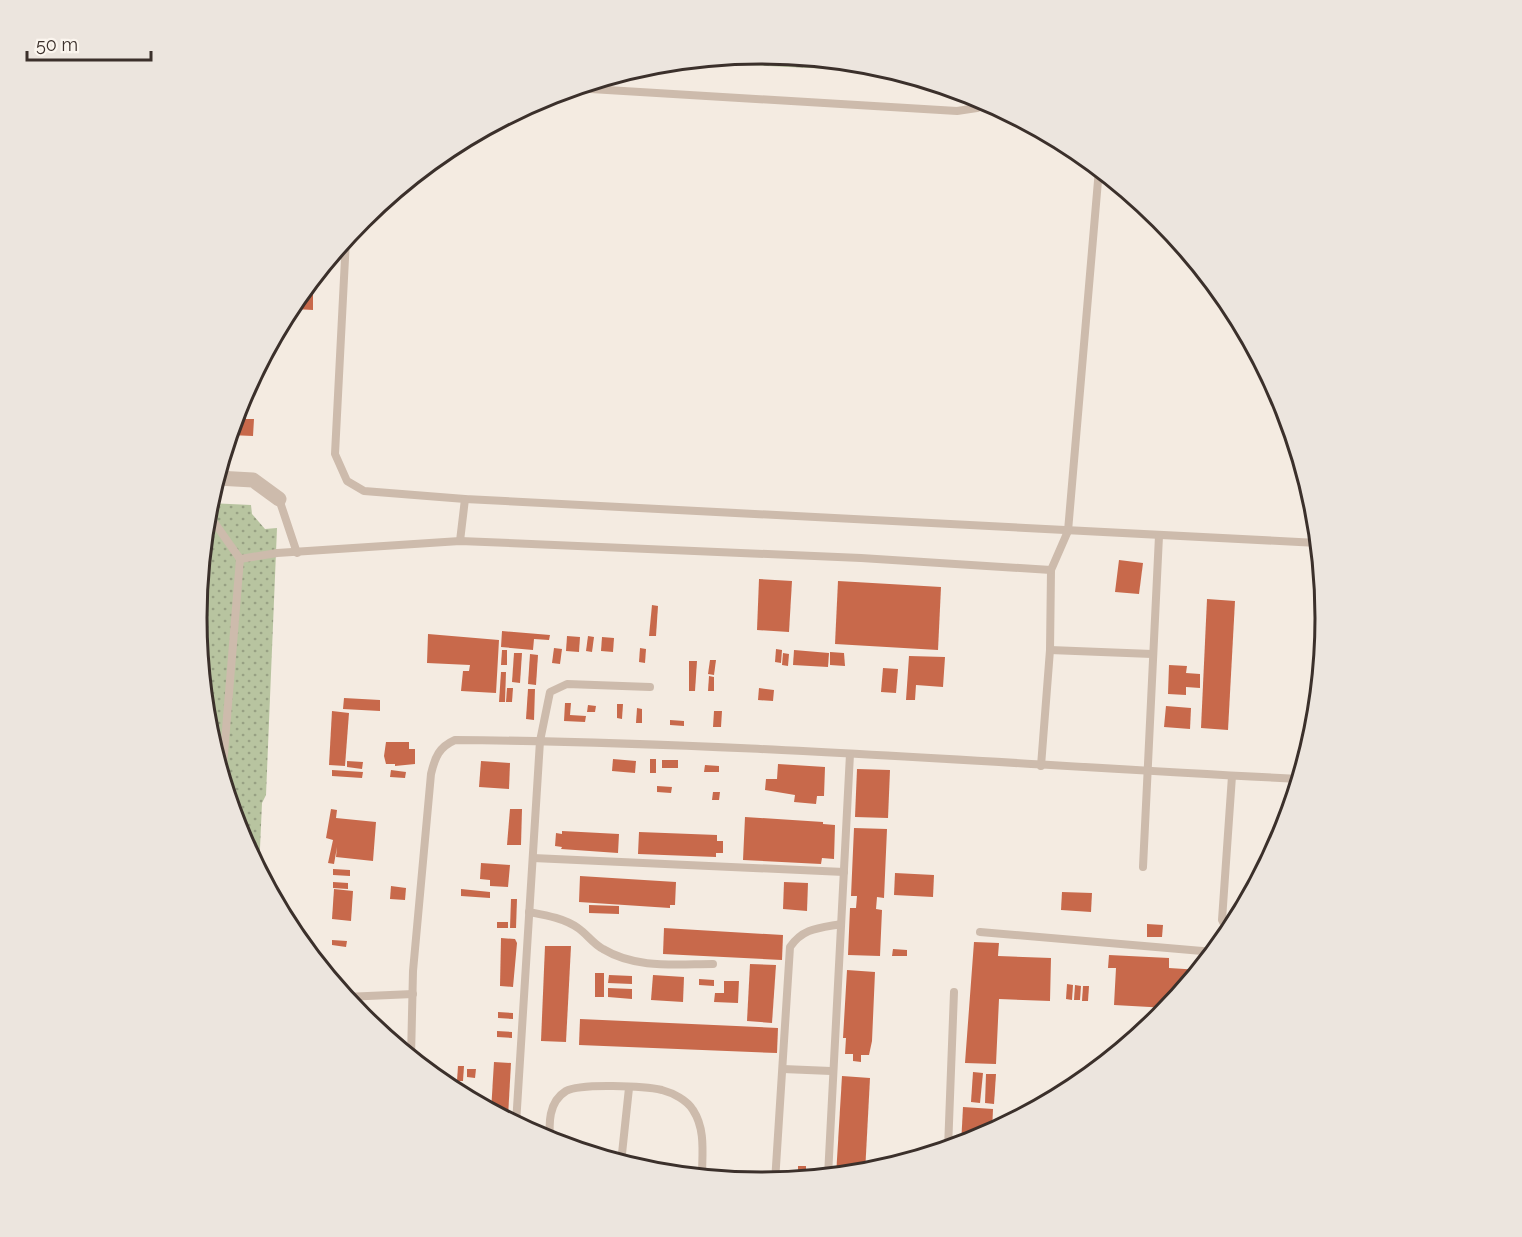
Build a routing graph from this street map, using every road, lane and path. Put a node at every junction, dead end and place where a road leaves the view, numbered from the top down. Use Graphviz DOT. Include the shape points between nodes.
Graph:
graph roads {
  1 [pos="598,89"];
  2 [pos="976,108"];
  3 [pos="1099,180"];
  4 [pos="345,252"];
  5 [pos="225,478"];
  6 [pos="279,499"];
  7 [pos="465,499"];
  8 [pos="216,524"];
  9 [pos="1068,531"];
  10 [pos="1160,536"];
  11 [pos="460,541"];
  12 [pos="1309,543"];
  13 [pos="297,553"];
  14 [pos="240,559"];
  15 [pos="1051,570"];
  16 [pos="1050,650"];
  17 [pos="1152,654"];
  18 [pos="650,687"];
  19 [pos="540,741"];
  20 [pos="224,753"];
  21 [pos="850,754"];
  22 [pos="1041,766"];
  23 [pos="1146,771"];
  24 [pos="1232,776"];
  25 [pos="1291,779"];
  26 [pos="533,858"];
  27 [pos="1143,867"];
  28 [pos="844,872"];
  29 [pos="529,912"];
  30 [pos="841,924"];
  31 [pos="1224,924"];
  32 [pos="980,932"];
  33 [pos="1204,951"];
  34 [pos="713,964"];
  35 [pos="954,992"];
  36 [pos="413,994"];
  37 [pos="356,997"];
  38 [pos="411,1048"];
  39 [pos="783,1069"];
  40 [pos="831,1071"];
  41 [pos="629,1088"];
  42 [pos="517,1115"];
  43 [pos="550,1131"];
  44 [pos="948,1139"];
  45 [pos="622,1155"];
  46 [pos="828,1168"];
  47 [pos="702,1169"];
  48 [pos="776,1172"];
  1 -- 2 [label="lane" via="957,111"];
  3 -- 9 [label="lane"];
  4 -- 7 [label="lane" via="335,454 344,478 364,491"];
  5 -- 6 [label="street" via="253,480"];
  6 -- 13 [label="lane"];
  7 -- 9 [label="lane"];
  7 -- 11 [label="lane"];
  8 -- 14 [label="lane"];
  9 -- 10 [label="lane"];
  9 -- 15 [label="lane"];
  10 -- 12 [label="lane"];
  10 -- 17 [label="lane"];
  11 -- 13 [label="lane"];
  11 -- 15 [label="lane"];
  13 -- 14 [label="lane"];
  14 -- 20 [label="lane"];
  15 -- 16 [label="lane"];
  16 -- 17 [label="lane"];
  16 -- 22 [label="lane"];
  17 -- 23 [label="lane"];
  18 -- 19 [label="lane" via="559,686 550,692"];
  19 -- 21 [label="lane"];
  19 -- 26 [label="lane"];
  19 -- 36 [label="lane" via="455,740 435,757"];
  21 -- 22 [label="lane"];
  21 -- 28 [label="lane"];
  22 -- 23 [label="lane"];
  23 -- 24 [label="lane"];
  23 -- 27 [label="lane"];
  24 -- 25 [label="lane"];
  24 -- 31 [label="lane"];
  26 -- 28 [label="lane"];
  26 -- 29 [label="lane"];
  28 -- 30 [label="lane"];
  29 -- 34 [label="lane" via="558,918 578,928 603,949 630,961"];
  29 -- 42 [label="lane"];
  30 -- 39 [label="lane" via="807,930 790,947"];
  30 -- 40 [label="lane"];
  32 -- 33 [label="lane"];
  35 -- 44 [label="lane"];
  36 -- 37 [label="lane"];
  36 -- 38 [label="lane"];
  39 -- 40 [label="lane"];
  39 -- 48 [label="lane"];
  40 -- 46 [label="lane"];
  41 -- 43 [label="lane" via="584,1087 566,1091 551,1110"];
  41 -- 45 [label="lane"];
  41 -- 47 [label="lane" via="661,1090 692,1107 702,1128"];
}
